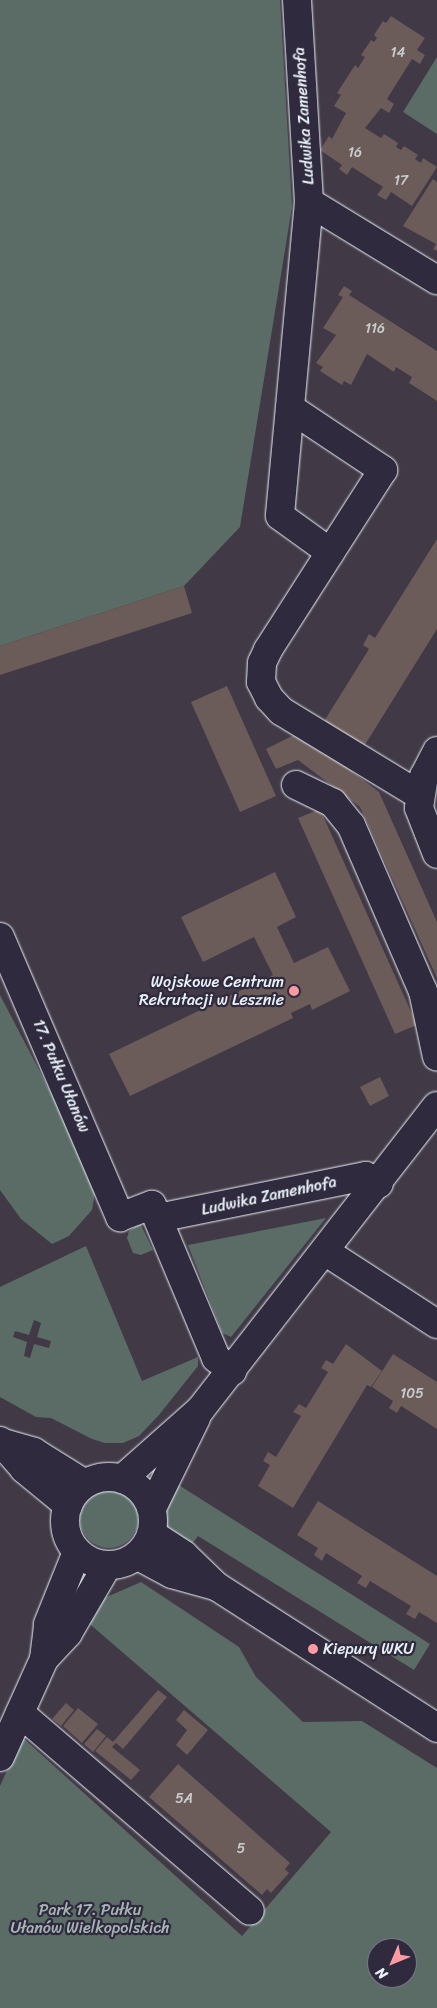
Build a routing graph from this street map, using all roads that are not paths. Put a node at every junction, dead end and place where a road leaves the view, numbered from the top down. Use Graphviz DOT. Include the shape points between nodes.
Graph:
graph roads {
  1 [pos="297,0"];
  2 [pos="309,202"];
  3 [pos="437,280"];
  4 [pos="290,408"];
  5 [pos="330,552"];
  6 [pos="437,752"];
  7 [pos="296,785"];
  8 [pos="419,795"];
  9 [pos="437,854"];
  10 [pos="0,937"];
  11 [pos="437,1057"];
  12 [pos="437,1106"];
  13 [pos="379,1184"];
  14 [pos="155,1212"];
  15 [pos="120,1217"];
  16 [pos="326,1252"];
  17 [pos="437,1324"];
  18 [pos="232,1371"];
  19 [pos="200,1410"];
  20 [pos="2,1442"];
  21 [pos="122,1478"];
  22 [pos="76,1494"];
  23 [pos="147,1532"];
  24 [pos="77,1552"];
  25 [pos="106,1566"];
  26 [pos="44,1659"];
  27 [pos="20,1713"];
  28 [pos="437,1728"];
  29 [pos="0,1757"];
  30 [pos="250,1911"];
  1 -- 2 [label="street, Ludwika Zamenhofa"];
  2 -- 3 [label="street, Ludwika Zamenhofa"];
  2 -- 4 [label="street"];
  4 -- 5 [label="street" via="280,516"];
  4 -- 5 [label="street" via="383,470"];
  5 -- 8 [label="street" via="268,650 262,663 261,682 281,711"];
  6 -- 8 [label="street" via="424,776"];
  7 -- 11 [label="street" via="333,802 351,825 423,991"];
  8 -- 9 [label="street" via="419,808"];
  10 -- 15 [label="street, 17. Pułku Ułanów"];
  12 -- 13 [label="street"];
  13 -- 14 [label="street, Ludwika Zamenhofa" via="366,1176"];
  13 -- 16 [label="street"];
  14 -- 15 [label="street, Ludwika Zamenhofa"];
  14 -- 18 [label="street" via="216,1358"];
  16 -- 17 [label="street"];
  16 -- 18 [label="street"];
  18 -- 19 [label="street"];
  19 -- 21 [label="street"];
  19 -- 23 [label="street"];
  20 -- 22 [label="street" via="24,1469"];
  21 -- 22 [label="street" via="103,1478"];
  21 -- 23 [label="street" via="142,1491"];
  22 -- 24 [label="street" via="65,1525"];
  23 -- 25 [label="street" via="128,1562"];
  23 -- 28 [label="street" via="184,1555 216,1586"];
  24 -- 25 [label="street"];
  24 -- 26 [label="street" via="48,1624"];
  25 -- 26 [label="street" via="68,1633"];
  26 -- 27 [label="street"];
  27 -- 29 [label="street"];
  27 -- 30 [label="street"];
}
